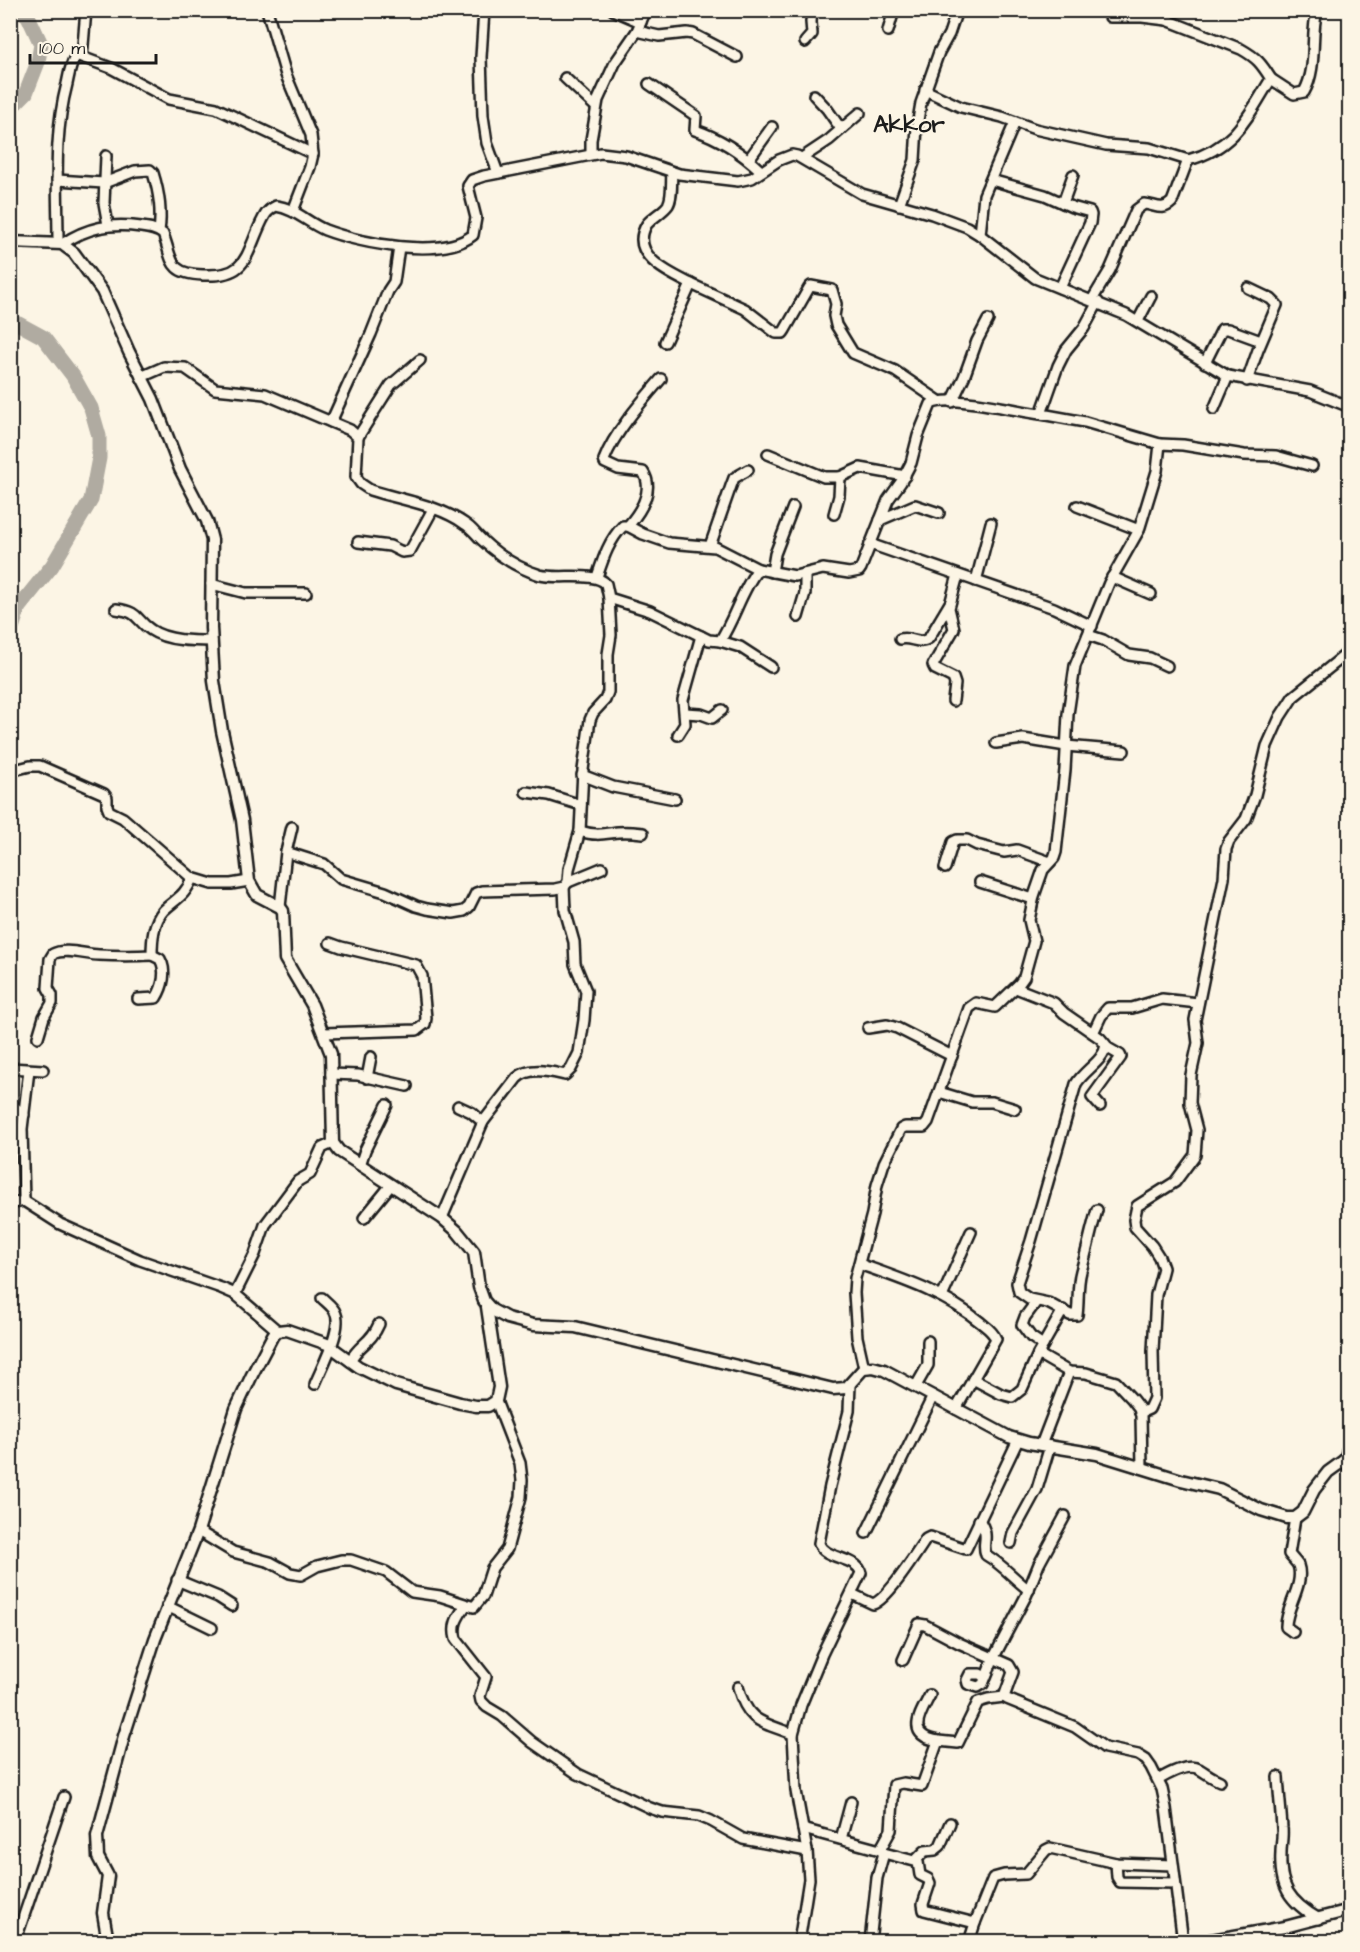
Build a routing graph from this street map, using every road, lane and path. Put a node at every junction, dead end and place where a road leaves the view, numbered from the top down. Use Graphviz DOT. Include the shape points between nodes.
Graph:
graph roads {
  1 [pos="86,10"];
  2 [pos="267,10"];
  3 [pos="484,10"];
  4 [pos="613,10"];
  5 [pos="646,10"];
  6 [pos="812,10"];
  7 [pos="894,10"];
  8 [pos="1317,10"];
  9 [pos="956,14"];
  10 [pos="1167,15"];
  11 [pos="1110,17"];
  12 [pos="639,26"];
  13 [pos="888,31"];
  14 [pos="805,42"];
  15 [pos="82,57"];
  16 [pos="737,57"];
  17 [pos="565,78"];
  18 [pos="1270,79"];
  19 [pos="649,84"];
  20 [pos="925,90"];
  21 [pos="814,95"];
  22 [pos="597,107"];
  23 [pos="860,113"];
  24 [pos="1015,122"];
  25 [pos="772,127"];
  26 [pos="842,129"];
  27 [pos="313,154"];
  28 [pos="591,154"];
  29 [pos="106,156"];
  30 [pos="748,159"];
  31 [pos="804,159"];
  32 [pos="1188,160"];
  33 [pos="761,171"];
  34 [pos="672,172"];
  35 [pos="498,173"];
  36 [pos="1073,174"];
  37 [pos="57,180"];
  38 [pos="991,180"];
  39 [pos="104,183"];
  40 [pos="1063,203"];
  41 [pos="899,205"];
  42 [pos="293,211"];
  43 [pos="108,225"];
  44 [pos="159,231"];
  45 [pos="980,235"];
  46 [pos="10,242"];
  47 [pos="60,243"];
  48 [pos="399,247"];
  49 [pos="691,284"];
  50 [pos="1060,288"];
  51 [pos="1248,288"];
  52 [pos="1151,296"];
  53 [pos="1095,301"];
  54 [pos="988,320"];
  55 [pos="1138,321"];
  56 [pos="1261,341"];
  57 [pos="665,342"];
  58 [pos="420,360"];
  59 [pos="1205,363"];
  60 [pos="1228,376"];
  61 [pos="141,377"];
  62 [pos="661,379"];
  63 [pos="1247,381"];
  64 [pos="939,401"];
  65 [pos="952,402"];
  66 [pos="1350,407"];
  67 [pos="1214,409"];
  68 [pos="1041,414"];
  69 [pos="332,422"];
  70 [pos="358,436"];
  71 [pos="1160,444"];
  72 [pos="768,454"];
  73 [pos="1312,466"];
  74 [pos="748,470"];
  75 [pos="905,476"];
  76 [pos="840,477"];
  77 [pos="1077,506"];
  78 [pos="793,507"];
  79 [pos="433,509"];
  80 [pos="939,513"];
  81 [pos="834,514"];
  82 [pos="880,520"];
  83 [pos="991,523"];
  84 [pos="628,526"];
  85 [pos="1139,530"];
  86 [pos="358,542"];
  87 [pos="870,544"];
  88 [pos="710,546"];
  89 [pos="758,569"];
  90 [pos="772,572"];
  91 [pos="805,574"];
  92 [pos="958,574"];
  93 [pos="597,577"];
  94 [pos="1112,577"];
  95 [pos="976,581"];
  96 [pos="211,585"];
  97 [pos="306,593"];
  98 [pos="1151,594"];
  99 [pos="609,598"];
  100 [pos="950,603"];
  101 [pos="116,609"];
  102 [pos="798,617"];
  103 [pos="1092,626"];
  104 [pos="1088,635"];
  105 [pos="701,636"];
  106 [pos="900,639"];
  107 [pos="212,641"];
  108 [pos="720,642"];
  109 [pos="1350,651"];
  110 [pos="1167,666"];
  111 [pos="771,667"];
  112 [pos="952,701"];
  113 [pos="722,710"];
  114 [pos="685,713"];
  115 [pos="678,735"];
  116 [pos="996,743"];
  117 [pos="1066,746"];
  118 [pos="1124,751"];
  119 [pos="10,771"];
  120 [pos="582,775"];
  121 [pos="526,792"];
  122 [pos="675,799"];
  123 [pos="580,805"];
  124 [pos="292,826"];
  125 [pos="580,831"];
  126 [pos="643,833"];
  127 [pos="286,852"];
  128 [pos="1050,862"];
  129 [pos="602,868"];
  130 [pos="945,868"];
  131 [pos="192,878"];
  132 [pos="249,881"];
  133 [pos="980,882"];
  134 [pos="566,885"];
  135 [pos="1033,899"];
  136 [pos="280,907"];
  137 [pos="330,943"];
  138 [pos="152,955"];
  139 [pos="1016,988"];
  140 [pos="138,999"];
  141 [pos="1198,1003"];
  142 [pos="868,1028"];
  143 [pos="324,1033"];
  144 [pos="1093,1033"];
  145 [pos="38,1037"];
  146 [pos="1106,1047"];
  147 [pos="952,1056"];
  148 [pos="370,1057"];
  149 [pos="10,1068"];
  150 [pos="29,1070"];
  151 [pos="43,1070"];
  152 [pos="332,1074"];
  153 [pos="367,1078"];
  154 [pos="407,1086"];
  155 [pos="939,1092"];
  156 [pos="10,1102"];
  157 [pos="387,1105"];
  158 [pos="458,1106"];
  159 [pos="1100,1106"];
  160 [pos="1015,1109"];
  161 [pos="24,1115"];
  162 [pos="483,1122"];
  163 [pos="333,1143"];
  164 [pos="360,1165"];
  165 [pos="391,1185"];
  166 [pos="24,1201"];
  167 [pos="10,1204"];
  168 [pos="1097,1210"];
  169 [pos="364,1218"];
  170 [pos="442,1218"];
  171 [pos="971,1232"];
  172 [pos="859,1264"];
  173 [pos="235,1294"];
  174 [pos="942,1297"];
  175 [pos="322,1298"];
  176 [pos="1036,1302"];
  177 [pos="487,1306"];
  178 [pos="1063,1310"];
  179 [pos="379,1324"];
  180 [pos="278,1331"];
  181 [pos="928,1341"];
  182 [pos="1043,1345"];
  183 [pos="332,1346"];
  184 [pos="1038,1354"];
  185 [pos="350,1361"];
  186 [pos="864,1368"];
  187 [pos="1069,1371"];
  188 [pos="973,1379"];
  189 [pos="315,1384"];
  190 [pos="850,1384"];
  191 [pos="916,1386"];
  192 [pos="933,1396"];
  193 [pos="496,1401"];
  194 [pos="956,1409"];
  195 [pos="1140,1413"];
  196 [pos="1018,1440"];
  197 [pos="1350,1440"];
  198 [pos="1045,1445"];
  199 [pos="1347,1457"];
  200 [pos="1142,1468"];
  201 [pos="1065,1516"];
  202 [pos="1295,1518"];
  203 [pos="979,1520"];
  204 [pos="198,1531"];
  205 [pos="866,1533"];
  206 [pos="1011,1543"];
  207 [pos="177,1580"];
  208 [pos="1029,1590"];
  209 [pos="852,1594"];
  210 [pos="466,1605"];
  211 [pos="167,1606"];
  212 [pos="232,1606"];
  213 [pos="212,1628"];
  214 [pos="1293,1632"];
  215 [pos="994,1657"];
  216 [pos="903,1660"];
  217 [pos="985,1678"];
  218 [pos="738,1687"];
  219 [pos="930,1695"];
  220 [pos="1004,1697"];
  221 [pos="794,1734"];
  222 [pos="938,1741"];
  223 [pos="1278,1778"];
  224 [pos="1158,1780"];
  225 [pos="1220,1781"];
  226 [pos="64,1797"];
  227 [pos="850,1802"];
  228 [pos="950,1822"];
  229 [pos="803,1829"];
  230 [pos="841,1839"];
  231 [pos="807,1851"];
  232 [pos="882,1851"];
  233 [pos="916,1860"];
  234 [pos="1116,1863"];
  235 [pos="1173,1865"];
  236 [pos="1175,1883"];
  237 [pos="1350,1910"];
  238 [pos="1319,1919"];
  239 [pos="975,1923"];
  240 [pos="15,1941"];
  241 [pos="108,1941"];
  242 [pos="799,1941"];
  243 [pos="870,1941"];
  244 [pos="969,1941"];
  245 [pos="1184,1941"];
  246 [pos="1200,1941"];
  1 -- 15 [label="street"];
  2 -- 27 [label="street" via="286,75 311,135"];
  3 -- 35 [label="street" via="483,116 486,143"];
  4 -- 12 [label="street"];
  5 -- 12 [label="street"];
  6 -- 14 [label="street" via="812,34"];
  7 -- 13 [label="street"];
  8 -- 18 [label="street" via="1313,24 1314,57 1304,92 1294,94"];
  9 -- 20 [label="street"];
  10 -- 11 [label="street"];
  10 -- 18 [label="street" via="1252,55"];
  12 -- 16 [label="street" via="659,36 693,34"];
  12 -- 22 [label="street" via="615,63"];
  15 -- 27 [label="street" via="169,99 216,108"];
  15 -- 37 [label="street" via="75,57 71,66 60,108"];
  17 -- 22 [label="street"];
  18 -- 32 [label="street" via="1235,135"];
  19 -- 30 [label="street" via="696,116 695,130"];
  20 -- 24 [label="street" via="961,107"];
  20 -- 41 [label="street" via="913,170"];
  21 -- 26 [label="street"];
  22 -- 28 [label="street"];
  23 -- 26 [label="street"];
  24 -- 32 [label="street" via="1082,140 1149,148"];
  24 -- 38 [label="street"];
  25 -- 30 [label="street"];
  26 -- 31 [label="street"];
  27 -- 42 [label="street"];
  28 -- 34 [label="street" via="626,156"];
  28 -- 35 [label="street"];
  29 -- 39 [label="street"];
  30 -- 33 [label="street"];
  31 -- 33 [label="street" via="792,155"];
  31 -- 41 [label="street" via="862,194"];
  32 -- 53 [label="street" via="1168,207 1144,204 1136,210"];
  33 -- 34 [label="street" via="753,178 738,181"];
  34 -- 49 [label="street" via="669,202 648,223 642,245 649,258"];
  35 -- 48 [label="street" via="470,183 476,223 473,235 446,245"];
  36 -- 40 [label="street"];
  37 -- 39 [label="street"];
  37 -- 47 [label="street"];
  38 -- 40 [label="street"];
  38 -- 45 [label="street" via="984,195"];
  39 -- 43 [label="street"];
  39 -- 44 [label="street" via="135,171 150,170 159,197"];
  40 -- 50 [label="street" via="1091,215"];
  41 -- 45 [label="street" via="950,220"];
  42 -- 44 [label="street" via="276,206 268,211 242,264 224,275 200,275 176,268 164,234"];
  42 -- 48 [label="street" via="325,230"];
  43 -- 44 [label="street"];
  43 -- 47 [label="street"];
  45 -- 50 [label="street" via="1035,278"];
  46 -- 47 [label="street"];
  47 -- 61 [label="street" via="74,253 102,291"];
  48 -- 69 [label="street" via="394,282"];
  49 -- 57 [label="street"];
  49 -- 64 [label="street" via="744,309 776,333 786,330 811,286 832,291 836,325 852,353 895,371"];
  50 -- 53 [label="street"];
  51 -- 56 [label="street" via="1277,305"];
  52 -- 55 [label="street"];
  53 -- 55 [label="street"];
  53 -- 68 [label="street" via="1058,366"];
  54 -- 65 [label="street"];
  55 -- 59 [label="street"];
  56 -- 59 [label="street" via="1222,329"];
  56 -- 63 [label="street"];
  58 -- 70 [label="street" via="391,385"];
  59 -- 60 [label="street"];
  60 -- 63 [label="street"];
  60 -- 67 [label="street"];
  61 -- 69 [label="street" via="164,367 185,368 215,389 265,394"];
  61 -- 96 [label="street" via="207,521 212,540"];
  62 -- 84 [label="street" via="612,443 604,460 618,469 645,475 645,500"];
  63 -- 66 [label="street" via="1310,391"];
  64 -- 65 [label="street"];
  64 -- 75 [label="street" via="928,410"];
  65 -- 68 [label="street"];
  68 -- 71 [label="street"];
  69 -- 70 [label="street"];
  70 -- 79 [label="street" via="356,477 361,484"];
  71 -- 73 [label="street" via="1244,456 1276,456"];
  71 -- 85 [label="street" via="1157,471"];
  72 -- 76 [label="street" via="816,475"];
  74 -- 88 [label="street" via="734,478 730,486"];
  75 -- 76 [label="street" via="860,468"];
  75 -- 82 [label="street"];
  76 -- 81 [label="street"];
  77 -- 85 [label="street"];
  78 -- 90 [label="street"];
  79 -- 86 [label="street" via="410,551"];
  79 -- 93 [label="street" via="466,524 514,565 556,578"];
  80 -- 82 [label="street" via="915,505"];
  82 -- 87 [label="street"];
  83 -- 95 [label="street"];
  84 -- 88 [label="street" via="669,543"];
  84 -- 93 [label="street" via="622,526 613,538"];
  85 -- 94 [label="street"];
  87 -- 91 [label="street" via="859,571 816,570"];
  87 -- 92 [label="street"];
  88 -- 89 [label="street"];
  89 -- 90 [label="street"];
  89 -- 108 [label="street"];
  90 -- 91 [label="street"];
  91 -- 102 [label="street" via="807,585"];
  92 -- 95 [label="street"];
  92 -- 100 [label="street"];
  93 -- 99 [label="street" via="606,584"];
  94 -- 98 [label="street"];
  94 -- 103 [label="street"];
  95 -- 103 [label="street" via="1054,608"];
  96 -- 97 [label="street" via="246,593"];
  96 -- 107 [label="street"];
  99 -- 105 [label="street" via="650,610"];
  99 -- 120 [label="street" via="608,692 590,720"];
  100 -- 106 [label="street" via="925,641"];
  100 -- 112 [label="street" via="954,629 933,665 954,680"];
  101 -- 107 [label="street" via="134,613 158,633 183,641"];
  103 -- 104 [label="street"];
  104 -- 110 [label="street" via="1129,655"];
  104 -- 117 [label="street" via="1075,666"];
  105 -- 108 [label="street"];
  105 -- 114 [label="street" via="683,700"];
  107 -- 132 [label="street" via="217,701"];
  108 -- 111 [label="street" via="740,647"];
  109 -- 141 [label="street" via="1293,697 1267,746 1246,819 1229,841"];
  113 -- 114 [label="street" via="712,718"];
  114 -- 115 [label="street" via="685,724"];
  116 -- 117 [label="street" via="1023,739"];
  117 -- 118 [label="street"];
  117 -- 128 [label="street" via="1056,852"];
  119 -- 131 [label="street" via="34,766 104,794 107,809"];
  120 -- 122 [label="street" via="613,787"];
  120 -- 123 [label="street"];
  121 -- 123 [label="street"];
  123 -- 125 [label="street"];
  124 -- 127 [label="street"];
  125 -- 126 [label="street" via="607,836"];
  125 -- 134 [label="street"];
  127 -- 134 [label="street" via="324,864 341,879 438,911 464,910 482,891 555,889"];
  127 -- 136 [label="street"];
  128 -- 130 [label="street" via="1017,850 1004,852 957,840"];
  128 -- 135 [label="street" via="1043,870"];
  129 -- 134 [label="street"];
  131 -- 132 [label="street" via="212,884"];
  131 -- 138 [label="street" via="186,892 159,916"];
  132 -- 136 [label="street" via="257,895"];
  133 -- 135 [label="street"];
  134 -- 162 [label="street" via="565,910 574,942 575,964 586,991 579,1053 565,1075 542,1071 520,1074"];
  135 -- 139 [label="street" via="1029,920 1034,941 1026,973"];
  136 -- 143 [label="street" via="285,917 285,959"];
  137 -- 143 [label="street" via="416,965 422,976 425,1024 417,1030"];
  138 -- 140 [label="street" via="164,967 160,989 156,998"];
  138 -- 145 [label="street" via="59,951 52,954 48,988 52,1003"];
  139 -- 144 [label="street" via="1054,1003"];
  139 -- 147 [label="street" via="995,1007 976,1003 969,1008"];
  141 -- 144 [label="street" via="1162,999 1132,1008 1108,1008"];
  141 -- 195 [label="street" via="1198,1043 1190,1103 1197,1130 1195,1155 1175,1182 1137,1206 1134,1220 1163,1268 1156,1295 1154,1398 1149,1409"];
  142 -- 147 [label="street" via="897,1028"];
  143 -- 152 [label="street"];
  144 -- 146 [label="street"];
  146 -- 159 [label="street" via="1121,1057 1092,1096"];
  146 -- 176 [label="street" via="1076,1084 1017,1283 1019,1292"];
  147 -- 155 [label="street"];
  148 -- 153 [label="street"];
  149 -- 150 [label="street"];
  150 -- 151 [label="street"];
  150 -- 161 [label="street"];
  152 -- 153 [label="street"];
  152 -- 163 [label="street"];
  153 -- 154 [label="street"];
  155 -- 160 [label="street"];
  155 -- 172 [label="street" via="926,1125 901,1130 884,1162"];
  156 -- 161 [label="street"];
  157 -- 164 [label="street"];
  158 -- 162 [label="street"];
  161 -- 166 [label="street"];
  162 -- 170 [label="street"];
  163 -- 164 [label="street"];
  163 -- 173 [label="street" via="322,1148 310,1174 298,1181 265,1225"];
  164 -- 165 [label="street"];
  165 -- 169 [label="street"];
  165 -- 170 [label="street"];
  166 -- 167 [label="street"];
  166 -- 173 [label="street" via="60,1224 140,1260"];
  168 -- 178 [label="street" via="1081,1271 1078,1313 1070,1315"];
  170 -- 177 [label="street" via="474,1252 479,1287"];
  171 -- 174 [label="street"];
  172 -- 174 [label="street"];
  172 -- 186 [label="street" via="854,1293"];
  173 -- 180 [label="street"];
  174 -- 188 [label="street" via="975,1317 995,1336"];
  175 -- 183 [label="street" via="336,1312"];
  176 -- 178 [label="street"];
  176 -- 182 [label="street" via="1022,1325"];
  177 -- 190 [label="street" via="521,1323 576,1327 834,1389"];
  177 -- 193 [label="street" via="499,1388"];
  178 -- 182 [label="street"];
  179 -- 185 [label="street"];
  180 -- 183 [label="street" via="287,1330"];
  180 -- 204 [label="street" via="236,1409"];
  181 -- 191 [label="street" via="928,1365"];
  182 -- 184 [label="street"];
  183 -- 185 [label="street"];
  183 -- 189 [label="street"];
  184 -- 187 [label="street"];
  184 -- 188 [label="street" via="1022,1389 1012,1397"];
  185 -- 193 [label="street" via="381,1379 427,1394 476,1406"];
  186 -- 190 [label="street"];
  186 -- 191 [label="street" via="878,1368"];
  187 -- 195 [label="street" via="1116,1382"];
  187 -- 198 [label="street"];
  188 -- 194 [label="street"];
  190 -- 209 [label="street" via="849,1411 819,1543 822,1549 861,1570"];
  191 -- 192 [label="street"];
  192 -- 194 [label="street"];
  192 -- 205 [label="street"];
  193 -- 210 [label="street" via="520,1463 521,1497 507,1549 488,1575 483,1596 474,1607"];
  194 -- 196 [label="street"];
  195 -- 200 [label="street"];
  196 -- 198 [label="street"];
  196 -- 203 [label="street"];
  197 -- 199 [label="street"];
  198 -- 200 [label="street" via="1097,1454"];
  198 -- 206 [label="street" via="1037,1489"];
  199 -- 202 [label="street" via="1328,1472 1303,1512"];
  200 -- 202 [label="street" via="1223,1490 1261,1510"];
  201 -- 208 [label="street"];
  202 -- 214 [label="street" via="1289,1554 1298,1564 1299,1574 1286,1620 1286,1627"];
  203 -- 208 [label="street" via="986,1532 986,1556"];
  203 -- 209 [label="street" via="966,1549 926,1539 876,1603"];
  204 -- 207 [label="street"];
  204 -- 210 [label="street" via="233,1552 270,1562 290,1573 301,1575 316,1566 351,1560 386,1572 412,1592"];
  207 -- 211 [label="street"];
  207 -- 212 [label="street"];
  208 -- 215 [label="street"];
  209 -- 221 [label="street" via="822,1654"];
  210 -- 231 [label="street" via="454,1623 454,1633 486,1677 481,1701 554,1758 578,1774 656,1810 699,1816 743,1839"];
  211 -- 213 [label="street"];
  211 -- 241 [label="street" via="134,1702 97,1836 98,1857 109,1881 103,1913"];
  215 -- 216 [label="street" via="919,1624"];
  215 -- 217 [label="street"];
  215 -- 220 [label="street" via="1009,1665 1013,1672"];
  218 -- 221 [label="street" via="747,1710 759,1722"];
  219 -- 222 [label="street" via="917,1723 918,1730"];
  220 -- 222 [label="street" via="978,1702 958,1743"];
  220 -- 224 [label="street" via="1075,1727 1105,1748 1138,1755 1146,1760"];
  221 -- 229 [label="street" via="796,1791"];
  222 -- 232 [label="street" via="924,1785 899,1783 893,1787 891,1830"];
  223 -- 238 [label="street" via="1283,1881 1300,1909"];
  224 -- 225 [label="street" via="1191,1767"];
  224 -- 235 [label="street" via="1166,1808"];
  226 -- 240 [label="street"];
  227 -- 230 [label="street"];
  228 -- 233 [label="street" via="937,1849 925,1851"];
  229 -- 230 [label="street"];
  229 -- 231 [label="street"];
  230 -- 232 [label="street"];
  231 -- 242 [label="street" via="808,1890"];
  232 -- 233 [label="street"];
  232 -- 243 [label="street"];
  233 -- 239 [label="street" via="920,1875 930,1883 924,1910"];
  234 -- 235 [label="street"];
  234 -- 236 [label="street" via="1120,1881"];
  234 -- 239 [label="street" via="1050,1848 1026,1874 993,1878"];
  235 -- 236 [label="street"];
  236 -- 245 [label="street"];
  237 -- 238 [label="street"];
  238 -- 246 [label="street"];
  239 -- 244 [label="street"];
}
